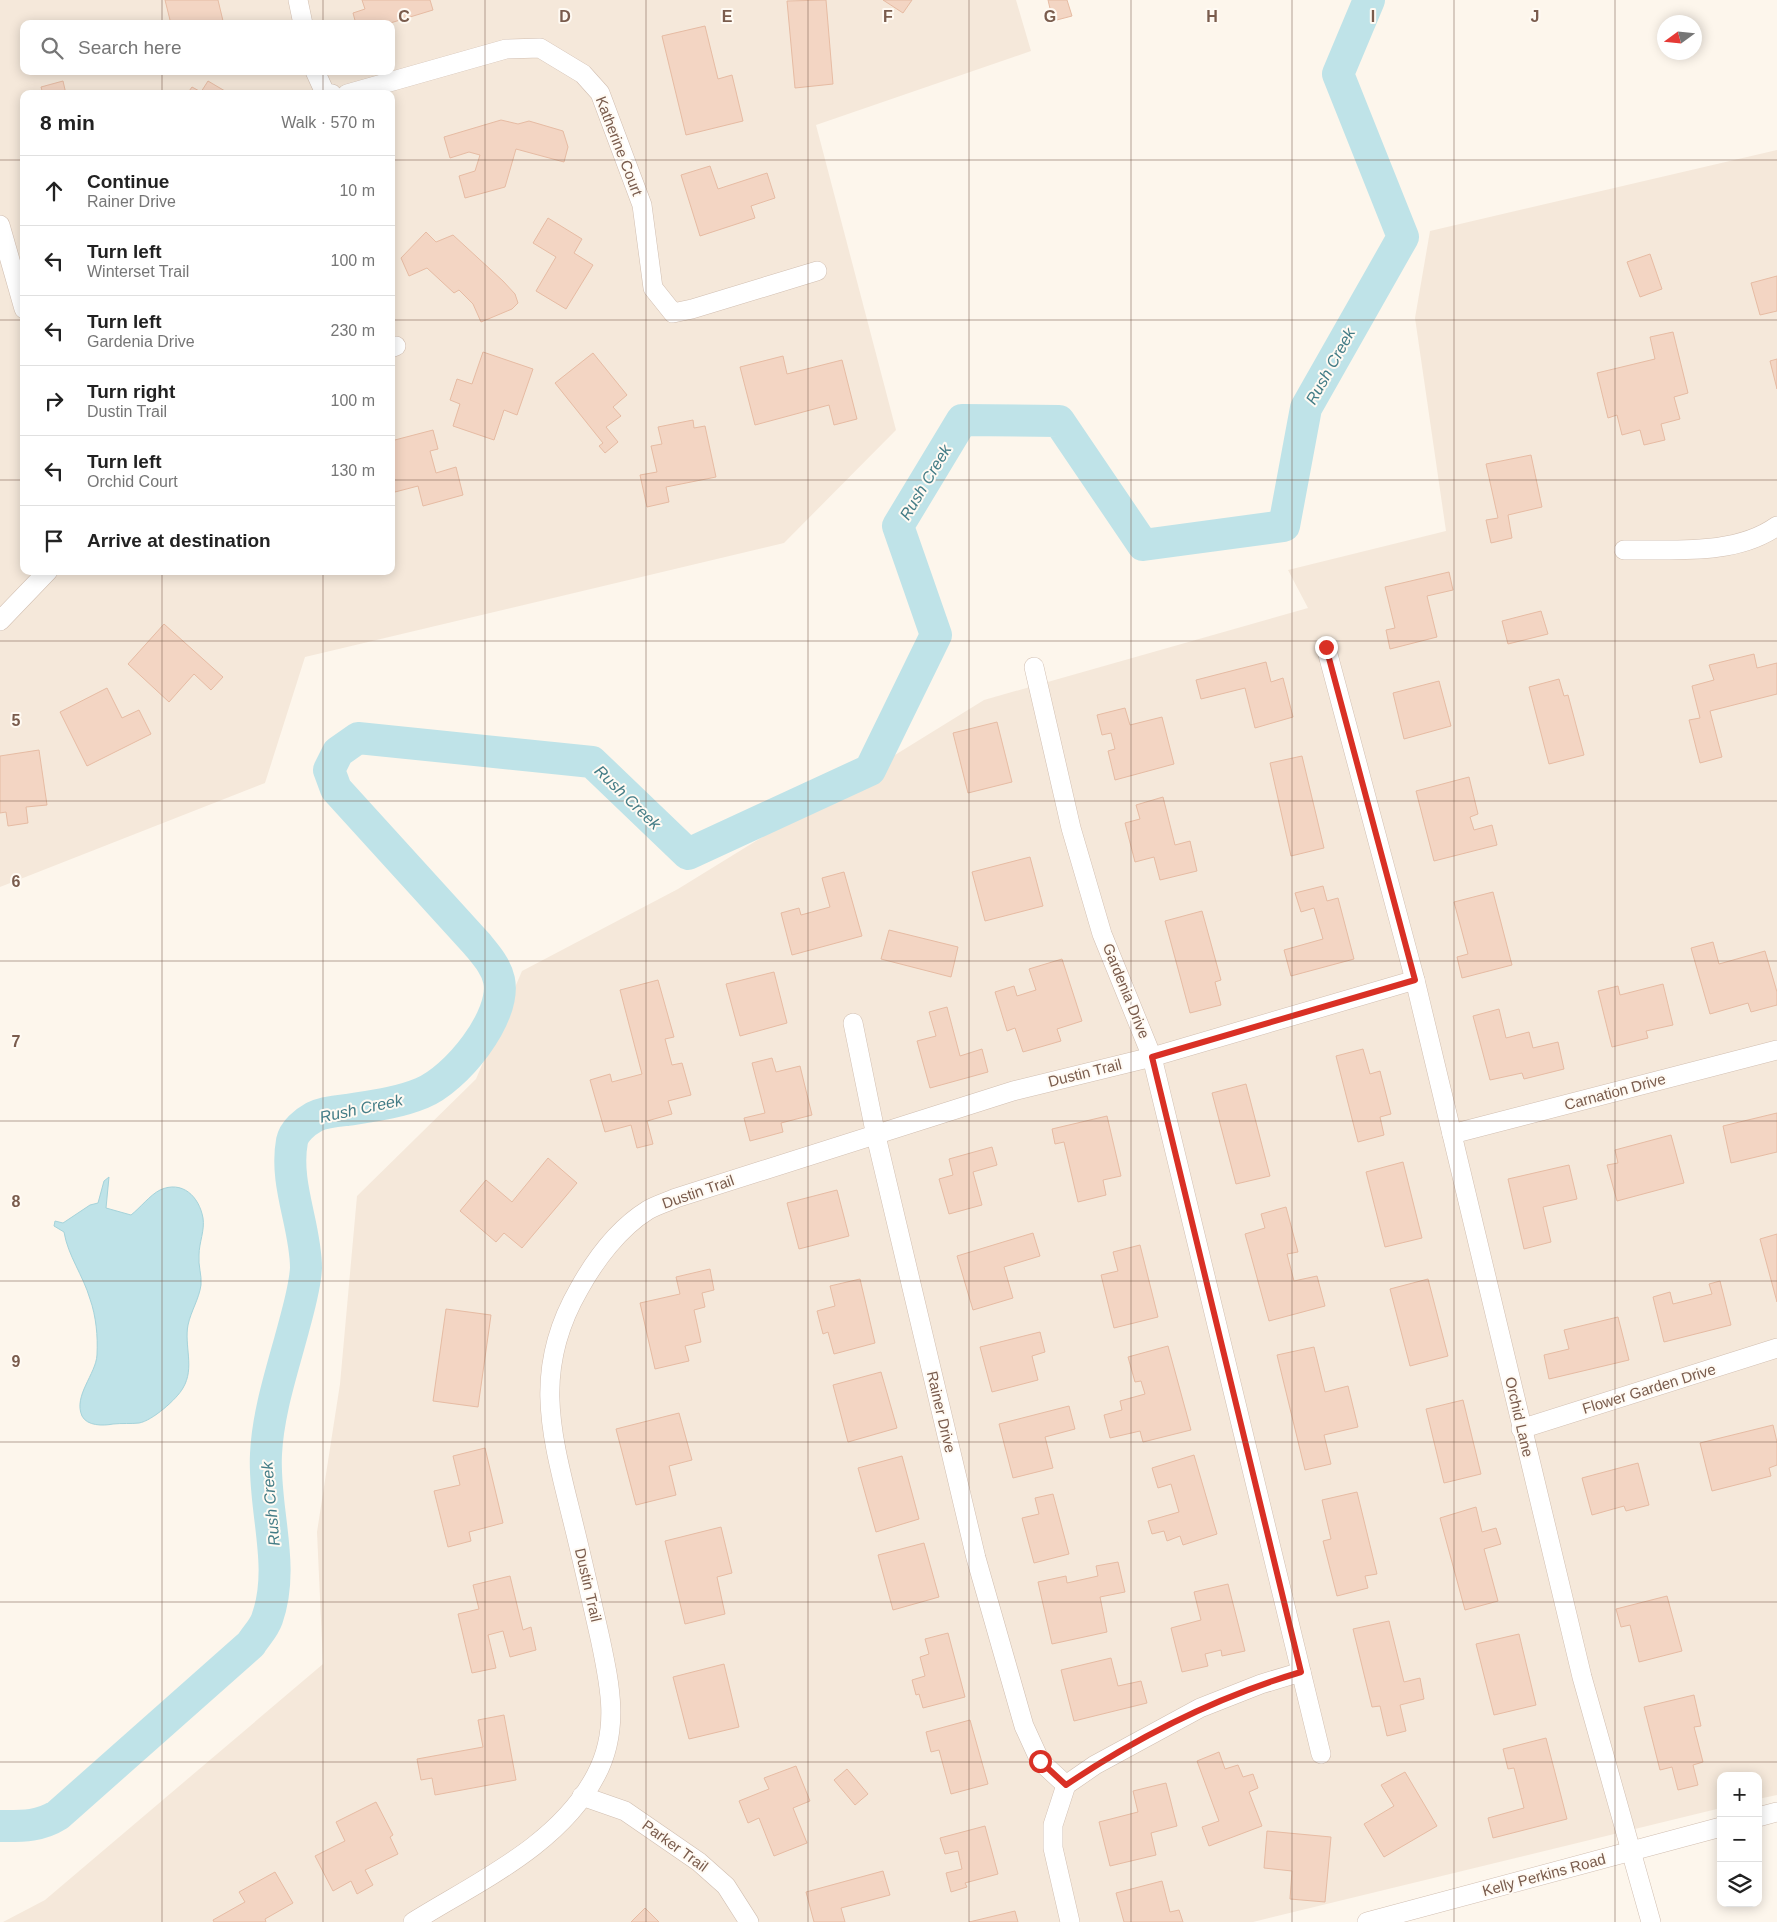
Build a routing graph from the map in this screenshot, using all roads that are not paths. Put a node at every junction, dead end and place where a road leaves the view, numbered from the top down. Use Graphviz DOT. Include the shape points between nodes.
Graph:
graph roads {
  1 [pos="298,0"];
  2 [pos="302,20"];
  3 [pos="317,75"];
  4 [pos="324,90"];
  5 [pos="361,90"];
  6 [pos="0,225"];
  7 [pos="817,271"];
  8 [pos="20,295"];
  9 [pos="1777,526"];
  10 [pos="1624,550"];
  11 [pos="44,575"];
  12 [pos="0,621"];
  13 [pos="1326,647"];
  14 [pos="1034,667"];
  15 [pos="1415,980"];
  16 [pos="853,1023"];
  17 [pos="1777,1050"];
  18 [pos="1152,1057"];
  19 [pos="1452,1134"];
  20 [pos="876,1136"];
  21 [pos="1777,1348"];
  22 [pos="1521,1429"];
  23 [pos="1301,1672"];
  24 [pos="1321,1754"];
  25 [pos="1066,1785"];
  26 [pos="582,1796"];
  27 [pos="1777,1812"];
  28 [pos="1762,1816"];
  29 [pos="1717,1828"];
  30 [pos="1632,1851"];
  31 [pos="413,1922"];
  32 [pos="749,1922"];
  33 [pos="1070,1922"];
  34 [pos="1367,1922"];
  35 [pos="1651,1922"];
  1 -- 2 [label="street"];
  3 -- 4 [label="street"];
  5 -- 7 [label="street, Katherine Court" via="506,50 540,48 583,74 600,93 642,205 652,288 673,313"];
  6 -- 8 [label="street"];
  9 -- 10 [label="street" via="1763,534 1714,547"];
  11 -- 12 [label="street"];
  13 -- 15 [label="street, Orchid Lane"];
  14 -- 18 [label="street, Gardenia Drive" via="1070,828 1102,934"];
  15 -- 18 [label="street, Dustin Trail"];
  15 -- 19 [label="street, Orchid Lane"];
  16 -- 20 [label="street, Rainer Drive"];
  17 -- 19 [label="street, Carnation Drive"];
  18 -- 20 [label="street, Dustin Trail" via="1013,1091"];
  18 -- 23 [label="street, Gardenia Drive"];
  19 -- 22 [label="street, Orchid Lane"];
  20 -- 25 [label="street, Rainer Drive" via="976,1558 1024,1726 1040,1761"];
  20 -- 26 [label="street, Dustin Trail" via="676,1198 647,1211 612,1242 588,1272 569,1305 557,1336 551,1366 550,1416 612,1697 605,1752 596,1775"];
  21 -- 22 [label="street, Flower Garden Drive"];
  22 -- 30 [label="street, Orchid Lane" via="1582,1677"];
  23 -- 24 [label="street, Gardenia Drive"];
  23 -- 25 [label="street" via="1200,1708 1095,1765"];
  25 -- 33 [label="street" via="1053,1825 1053,1848"];
  26 -- 31 [label="street, Dustin Trail" via="559,1825 516,1858"];
  26 -- 32 [label="street, Parker Trail" via="625,1811 699,1862 726,1886"];
  27 -- 28 [label="street"];
  29 -- 30 [label="street, Kelly Perkins Road"];
  30 -- 34 [label="street, Kelly Perkins Road"];
  30 -- 35 [label="street, Orchid Lane"];
}
